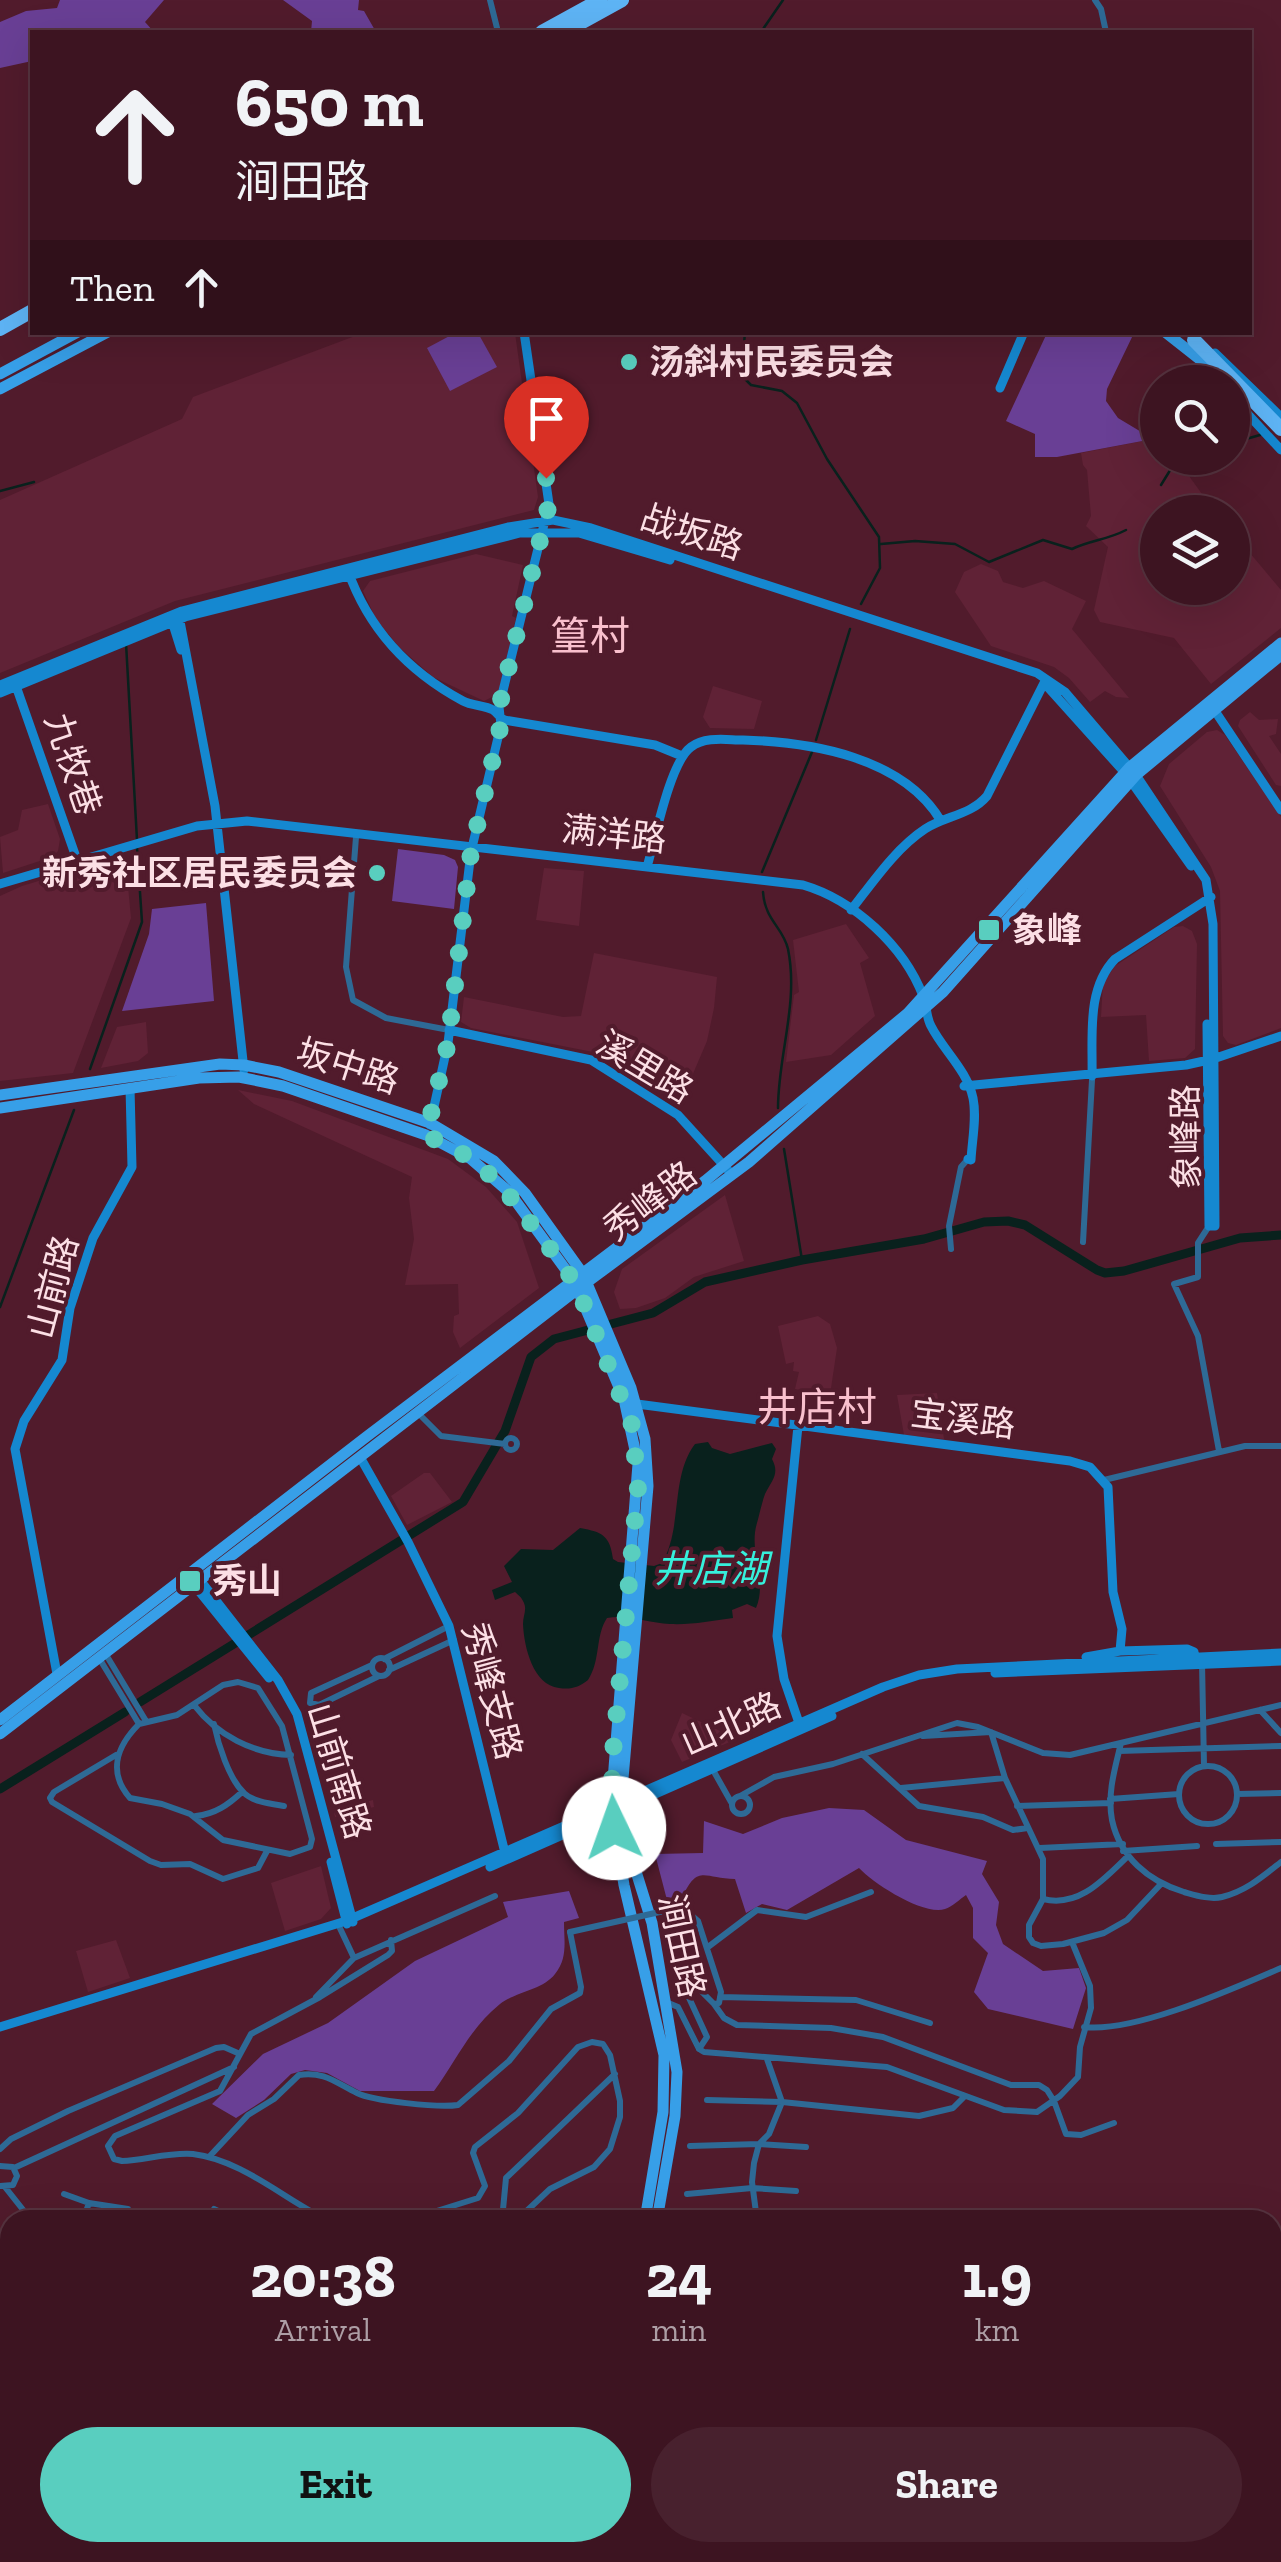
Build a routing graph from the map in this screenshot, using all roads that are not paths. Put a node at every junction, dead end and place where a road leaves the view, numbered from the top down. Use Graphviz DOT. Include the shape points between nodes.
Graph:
graph roads {
  1 [pos="490,0"];
  2 [pos="600,0"];
  3 [pos="622,0"];
  4 [pos="1095,0"];
  5 [pos="498,30"];
  6 [pos="546,30"];
  7 [pos="568,30"];
  8 [pos="1106,30"];
  9 [pos="30,302"];
  10 [pos="30,312"];
  11 [pos="0,318"];
  12 [pos="0,328"];
  13 [pos="72,335"];
  14 [pos="102,335"];
  15 [pos="524,335"];
  16 [pos="1023,335"];
  17 [pos="1169,335"];
  18 [pos="1191,335"];
  19 [pos="1204,365"];
  20 [pos="0,374"];
  21 [pos="1000,388"];
  22 [pos="0,389"];
  23 [pos="1264,400"];
  24 [pos="1281,407"];
  25 [pos="1250,408"];
  26 [pos="1250,413"];
  27 [pos="1281,418"];
  28 [pos="1274,434"];
  29 [pos="1281,450"];
  30 [pos="544,526"];
  31 [pos="348,572"];
  32 [pos="175,617"];
  33 [pos="118,640"];
  34 [pos="1281,643"];
  35 [pos="1281,655"];
  36 [pos="1044,683"];
  37 [pos="0,685"];
  38 [pos="16,686"];
  39 [pos="0,693"];
  40 [pos="1212,705"];
  41 [pos="498,716"];
  42 [pos="682,756"];
  43 [pos="1130,774"];
  44 [pos="1281,810"];
  45 [pos="941,820"];
  46 [pos="238,822"];
  47 [pos="215,824"];
  48 [pos="356,838"];
  49 [pos="472,849"];
  50 [pos="77,860"];
  51 [pos="646,868"];
  52 [pos="0,884"];
  53 [pos="1209,899"];
  54 [pos="850,910"];
  55 [pos="923,1005"];
  56 [pos="449,1030"];
  57 [pos="1281,1039"];
  58 [pos="1210,1064"];
  59 [pos="241,1071"];
  60 [pos="1092,1077"];
  61 [pos="130,1088"];
  62 [pos="967,1088"];
  63 [pos="81,1090"];
  64 [pos="0,1095"];
  65 [pos="0,1108"];
  66 [pos="428,1129"];
  67 [pos="968,1160"];
  68 [pos="728,1170"];
  69 [pos="1208,1226"];
  70 [pos="1082,1242"];
  71 [pos="951,1249"];
  72 [pos="580,1281"];
  73 [pos="602,1334"];
  74 [pos="637,1404"];
  75 [pos="418,1412"];
  76 [pos="798,1426"];
  77 [pos="505,1444"];
  78 [pos="1281,1446"];
  79 [pos="1219,1451"];
  80 [pos="360,1457"];
  81 [pos="1104,1480"];
  82 [pos="197,1583"];
  83 [pos="449,1626"];
  84 [pos="454,1640"];
  85 [pos="1120,1651"];
  86 [pos="1281,1653"];
  87 [pos="102,1655"];
  88 [pos="384,1659"];
  89 [pos="1201,1660"];
  90 [pos="1281,1661"];
  91 [pos="372,1665"];
  92 [pos="1020,1665"];
  93 [pos="389,1670"];
  94 [pos="57,1674"];
  95 [pos="380,1676"];
  96 [pos="194,1705"];
  97 [pos="1281,1705"];
  98 [pos="1260,1710"];
  99 [pos="0,1720"];
  100 [pos="142,1722"];
  101 [pos="214,1724"];
  102 [pos="799,1724"];
  103 [pos="1202,1724"];
  104 [pos="991,1732"];
  105 [pos="1281,1733"];
  106 [pos="0,1734"];
  107 [pos="1122,1742"];
  108 [pos="1281,1746"];
  109 [pos="1202,1749"];
  110 [pos="1119,1751"];
  111 [pos="119,1753"];
  112 [pos="862,1754"];
  113 [pos="291,1755"];
  114 [pos="101,1765"];
  115 [pos="1204,1766"];
  116 [pos="713,1770"];
  117 [pos="116,1778"];
  118 [pos="1005,1778"];
  119 [pos="900,1788"];
  120 [pos="242,1792"];
  121 [pos="1281,1793"];
  122 [pos="1180,1794"];
  123 [pos="1237,1794"];
  124 [pos="740,1796"];
  125 [pos="1110,1801"];
  126 [pos="732,1803"];
  127 [pos="284,1806"];
  128 [pos="1017,1806"];
  129 [pos="616,1808"];
  130 [pos="212,1813"];
  131 [pos="193,1816"];
  132 [pos="209,1828"];
  133 [pos="1028,1828"];
  134 [pos="1281,1842"];
  135 [pos="1216,1844"];
  136 [pos="1197,1846"];
  137 [pos="1040,1848"];
  138 [pos="1125,1850"];
  139 [pos="267,1851"];
  140 [pos="506,1856"];
  141 [pos="1280,1864"];
  142 [pos="1160,1884"];
  143 [pos="871,1892"];
  144 [pos="495,1896"];
  145 [pos="1044,1899"];
  146 [pos="346,1924"];
  147 [pos="390,1940"];
  148 [pos="1072,1942"];
  149 [pos="708,1947"];
  150 [pos="354,1958"];
  151 [pos="1281,1968"];
  152 [pos="720,1997"];
  153 [pos="313,2001"];
  154 [pos="666,2002"];
  155 [pos="714,2004"];
  156 [pos="930,2024"];
  157 [pos="1084,2028"];
  158 [pos="0,2030"];
  159 [pos="707,2037"];
  160 [pos="699,2049"];
  161 [pos="240,2054"];
  162 [pos="718,2054"];
  163 [pos="767,2059"];
  164 [pos="234,2066"];
  165 [pos="614,2074"];
  166 [pos="965,2096"];
  167 [pos="706,2100"];
  168 [pos="1054,2101"];
  169 [pos="782,2102"];
  170 [pos="1114,2123"];
  171 [pos="759,2144"];
  172 [pos="690,2146"];
  173 [pos="806,2147"];
  174 [pos="0,2149"];
  175 [pos="209,2157"];
  176 [pos="0,2166"];
  177 [pos="14,2168"];
  178 [pos="3,2187"];
  179 [pos="752,2188"];
  180 [pos="796,2191"];
  181 [pos="64,2194"];
  182 [pos="687,2194"];
  183 [pos="89,2203"];
  184 [pos="128,2209"];
  185 [pos="23,2210"];
  186 [pos="87,2210"];
  187 [pos="312,2210"];
  188 [pos="443,2210"];
  189 [pos="503,2210"];
  190 [pos="528,2210"];
  191 [pos="647,2210"];
  192 [pos="659,2210"];
  193 [pos="755,2210"];
  1 -- 5 [label="street"];
  2 -- 6 [label="highway"];
  3 -- 7 [label="highway"];
  4 -- 8 [label="street"];
  9 -- 11 [label="highway"];
  10 -- 12 [label="highway"];
  13 -- 20 [label="main road"];
  14 -- 22 [label="main road"];
  15 -- 30 [label="street" via="549,504"];
  16 -- 21 [label="street"];
  17 -- 19 [label="main road"];
  18 -- 23 [label="street"];
  18 -- 28 [label="highway"];
  23 -- 24 [label="street"];
  23 -- 27 [label="street"];
  25 -- 28 [label="highway"];
  26 -- 28 [label="street"];
  28 -- 29 [label="street"];
  30 -- 31 [label="street, 战坂路"];
  30 -- 36 [label="street, 战坂路" via="600,538"];
  30 -- 41 [label="street"];
  30 -- 43 [label="street, 战坂路" via="583,525 1037,673 1065,692"];
  31 -- 32 [label="street, 战坂路"];
  31 -- 41 [label="street" via="368,616 399,656 465,702"];
  32 -- 33 [label="street, 战坂路"];
  32 -- 47 [label="street"];
  33 -- 37 [label="street"];
  33 -- 38 [label="street"];
  34 -- 40 [label="main road"];
  35 -- 40 [label="main road, 秀峰路"];
  36 -- 43 [label="street, 战坂路"];
  36 -- 45 [label="street" via="990,793 976,807"];
  38 -- 39 [label="street"];
  38 -- 50 [label="street, 九牧巷"];
  40 -- 43 [label="main road, 秀峰路"];
  40 -- 44 [label="street"];
  41 -- 42 [label="street"];
  41 -- 49 [label="street"];
  42 -- 45 [label="street" via="714,740 803,743 888,774 924,798"];
  42 -- 51 [label="street"];
  43 -- 53 [label="street, 象峰路"];
  43 -- 55 [label="main road, 秀峰路"];
  45 -- 54 [label="street" via="908,843"];
  46 -- 47 [label="street, 满洋路"];
  46 -- 48 [label="street, 满洋路"];
  46 -- 49 [label="street, 满洋路"];
  47 -- 50 [label="street, 满洋路"];
  47 -- 59 [label="street"];
  48 -- 49 [label="street, 满洋路"];
  48 -- 56 [label="street" via="346,967 353,1000 386,1018"];
  49 -- 51 [label="street, 满洋路"];
  49 -- 56 [label="street"];
  50 -- 52 [label="street, 满洋路"];
  51 -- 54 [label="street, 满洋路" via="793,887"];
  53 -- 58 [label="street, 象峰路"];
  53 -- 60 [label="street" via="1104,972 1096,994"];
  54 -- 55 [label="street, 满洋路" via="894,949"];
  55 -- 62 [label="street, 满洋路" via="927,1028"];
  55 -- 68 [label="main road, 秀峰路"];
  56 -- 66 [label="street"];
  56 -- 68 [label="street, 溪里路" via="592,1060 678,1115"];
  57 -- 58 [label="street"];
  58 -- 60 [label="street"];
  58 -- 69 [label="street, 象峰路"];
  59 -- 61 [label="main road, 坂中路"];
  59 -- 63 [label="main road, 坂中路" via="204,1066"];
  59 -- 66 [label="main road, 坂中路"];
  60 -- 62 [label="street"];
  60 -- 70 [label="street"];
  61 -- 63 [label="main road, 坂中路"];
  61 -- 94 [label="street, 山前路" via="132,1167 93,1238 70,1308 62,1360 24,1421 15,1449"];
  62 -- 67 [label="street"];
  63 -- 64 [label="main road, 坂中路"];
  63 -- 65 [label="main road, 坂中路"];
  66 -- 72 [label="main road, 坂中路" via="498,1181"];
  67 -- 71 [label="street" via="949,1229"];
  68 -- 72 [label="main road, 秀峰路"];
  69 -- 79 [label="street" via="1198,1243 1198,1278 1174,1284 1198,1336"];
  72 -- 73 [label="main road"];
  72 -- 75 [label="main road"];
  72 -- 94 [label="main road"];
  73 -- 74 [label="main road, 涧田路"];
  73 -- 129 [label="main road, 涧田路" via="630,1416 638,1472"];
  74 -- 76 [label="street, 宝溪路"];
  74 -- 129 [label="main road, 涧田路" via="648,1486"];
  75 -- 77 [label="street" via="441,1436"];
  75 -- 80 [label="main road"];
  76 -- 81 [label="street, 宝溪路" via="1070,1461"];
  76 -- 102 [label="street" via="777,1640"];
  78 -- 79 [label="street"];
  79 -- 81 [label="street"];
  80 -- 82 [label="main road"];
  80 -- 83 [label="street, 秀峰支路"];
  81 -- 85 [label="street"];
  82 -- 87 [label="main road"];
  82 -- 146 [label="street, 山前南路" via="278,1680 300,1721"];
  83 -- 84 [label="street, 秀峰支路"];
  83 -- 88 [label="street"];
  84 -- 93 [label="street"];
  84 -- 140 [label="street, 秀峰支路"];
  85 -- 89 [label="street" via="1187,1650"];
  85 -- 92 [label="street"];
  86 -- 89 [label="street, 山北路"];
  87 -- 100 [label="street"];
  87 -- 106 [label="main road"];
  88 -- 91 [label="street"];
  88 -- 93 [label="street"];
  89 -- 90 [label="street, 山北路"];
  89 -- 92 [label="street, 山北路"];
  89 -- 103 [label="street"];
  89 -- 116 [label="street, 山北路" via="935,1677"];
  91 -- 95 [label="street"];
  91 -- 95 [label="street" via="310,1693 310,1703 319,1705"];
  92 -- 102 [label="street, 山北路" via="912,1677"];
  93 -- 95 [label="street"];
  94 -- 99 [label="main road"];
  96 -- 100 [label="street"];
  96 -- 101 [label="street"];
  96 -- 113 [label="street" via="223,1685 258,1688"];
  97 -- 98 [label="street"];
  98 -- 103 [label="street"];
  98 -- 105 [label="street"];
  100 -- 111 [label="street"];
  101 -- 113 [label="street" via="250,1748"];
  101 -- 120 [label="street"];
  102 -- 129 [label="street, 山北路"];
  103 -- 107 [label="street"];
  103 -- 109 [label="street"];
  104 -- 107 [label="street" via="1062,1756"];
  104 -- 112 [label="street" via="956,1723"];
  104 -- 118 [label="street"];
  107 -- 110 [label="street"];
  108 -- 109 [label="street"];
  109 -- 110 [label="street"];
  109 -- 115 [label="street"];
  110 -- 125 [label="street"];
  111 -- 114 [label="street"];
  111 -- 117 [label="street"];
  112 -- 119 [label="street"];
  112 -- 124 [label="street" via="774,1777"];
  113 -- 139 [label="street" via="311,1845 297,1854"];
  114 -- 117 [label="street"];
  114 -- 139 [label="street" via="54,1792 52,1802 150,1862 190,1864 223,1879 258,1868"];
  115 -- 122 [label="street" via="1184,1778"];
  115 -- 123 [label="street" via="1223,1770"];
  116 -- 126 [label="street"];
  116 -- 129 [label="street, 山北路"];
  117 -- 131 [label="street" via="130,1798"];
  118 -- 119 [label="street"];
  118 -- 128 [label="street"];
  119 -- 133 [label="street" via="923,1808"];
  120 -- 127 [label="street"];
  120 -- 130 [label="street"];
  121 -- 123 [label="street"];
  122 -- 123 [label="street" via="1190,1817 1208,1823 1232,1811"];
  122 -- 125 [label="street"];
  124 -- 126 [label="street"];
  124 -- 126 [label="street" via="748,1799 748,1810 737,1813"];
  125 -- 128 [label="street"];
  125 -- 138 [label="street"];
  128 -- 133 [label="street"];
  129 -- 140 [label="street, 山北路"];
  129 -- 154 [label="main road, 涧田路" via="652,1924"];
  129 -- 191 [label="main road, 涧田路" via="624,1885 664,2055 664,2112"];
  130 -- 131 [label="street"];
  130 -- 132 [label="street"];
  131 -- 132 [label="street"];
  132 -- 139 [label="street" via="222,1840"];
  133 -- 137 [label="street"];
  134 -- 135 [label="street"];
  136 -- 138 [label="street"];
  137 -- 138 [label="street"];
  137 -- 145 [label="street"];
  138 -- 142 [label="street"];
  138 -- 145 [label="street" via="1098,1885 1078,1897"];
  140 -- 146 [label="street, 山北路"];
  141 -- 142 [label="street" via="1249,1887 1217,1899"];
  142 -- 148 [label="street" via="1127,1920"];
  143 -- 149 [label="street" via="806,1917 757,1910"];
  144 -- 147 [label="street"];
  145 -- 148 [label="street" via="1029,1925 1033,1943"];
  146 -- 150 [label="street"];
  146 -- 158 [label="street, 山北路"];
  147 -- 150 [label="street"];
  147 -- 153 [label="street" via="388,1955"];
  148 -- 157 [label="street" via="1090,1986"];
  149 -- 152 [label="street"];
  149 -- 175 [label="street, bridge" via="696,1917 682,1908 570,1932 580,1993 551,2009 458,2106 360,2095 328,2076 299,2074"];
  150 -- 153 [label="street"];
  151 -- 157 [label="street" via="1143,2020"];
  152 -- 155 [label="street"];
  152 -- 156 [label="street" via="856,2000"];
  153 -- 161 [label="street" via="251,2034"];
  154 -- 160 [label="street" via="678,2007"];
  154 -- 192 [label="main road, 涧田路" via="677,2092"];
  155 -- 159 [label="street" via="700,1990 691,1958 677,1963"];
  155 -- 168 [label="street" via="737,2025 884,2037 1011,2086 1039,2085"];
  157 -- 168 [label="street" via="1078,2077"];
  159 -- 160 [label="street"];
  159 -- 162 [label="street"];
  160 -- 162 [label="street"];
  161 -- 164 [label="street"];
  161 -- 174 [label="street" via="216,2048 68,2111"];
  162 -- 163 [label="street"];
  163 -- 166 [label="street" via="887,2068"];
  163 -- 169 [label="street"];
  164 -- 175 [label="street" via="220,2091 115,2136 108,2146 114,2160 122,2161"];
  164 -- 177 [label="street"];
  165 -- 188 [label="street" via="603,2044 578,2047 518,2113 475,2147 484,2192"];
  165 -- 189 [label="street" via="506,2178"];
  165 -- 190 [label="street" via="620,2117 610,2150"];
  166 -- 168 [label="street" via="1004,2110 1037,2112"];
  166 -- 169 [label="street" via="953,2108 918,2116"];
  167 -- 169 [label="street"];
  168 -- 170 [label="street" via="1066,2134"];
  169 -- 171 [label="street"];
  171 -- 172 [label="street"];
  171 -- 173 [label="street"];
  171 -- 179 [label="street"];
  175 -- 187 [label="street"];
  176 -- 177 [label="street"];
  177 -- 178 [label="street" via="16,2180"];
  178 -- 185 [label="street"];
  179 -- 180 [label="street"];
  179 -- 182 [label="street"];
  179 -- 193 [label="street"];
  181 -- 183 [label="street"];
  183 -- 184 [label="street"];
  183 -- 186 [label="street"];
}
